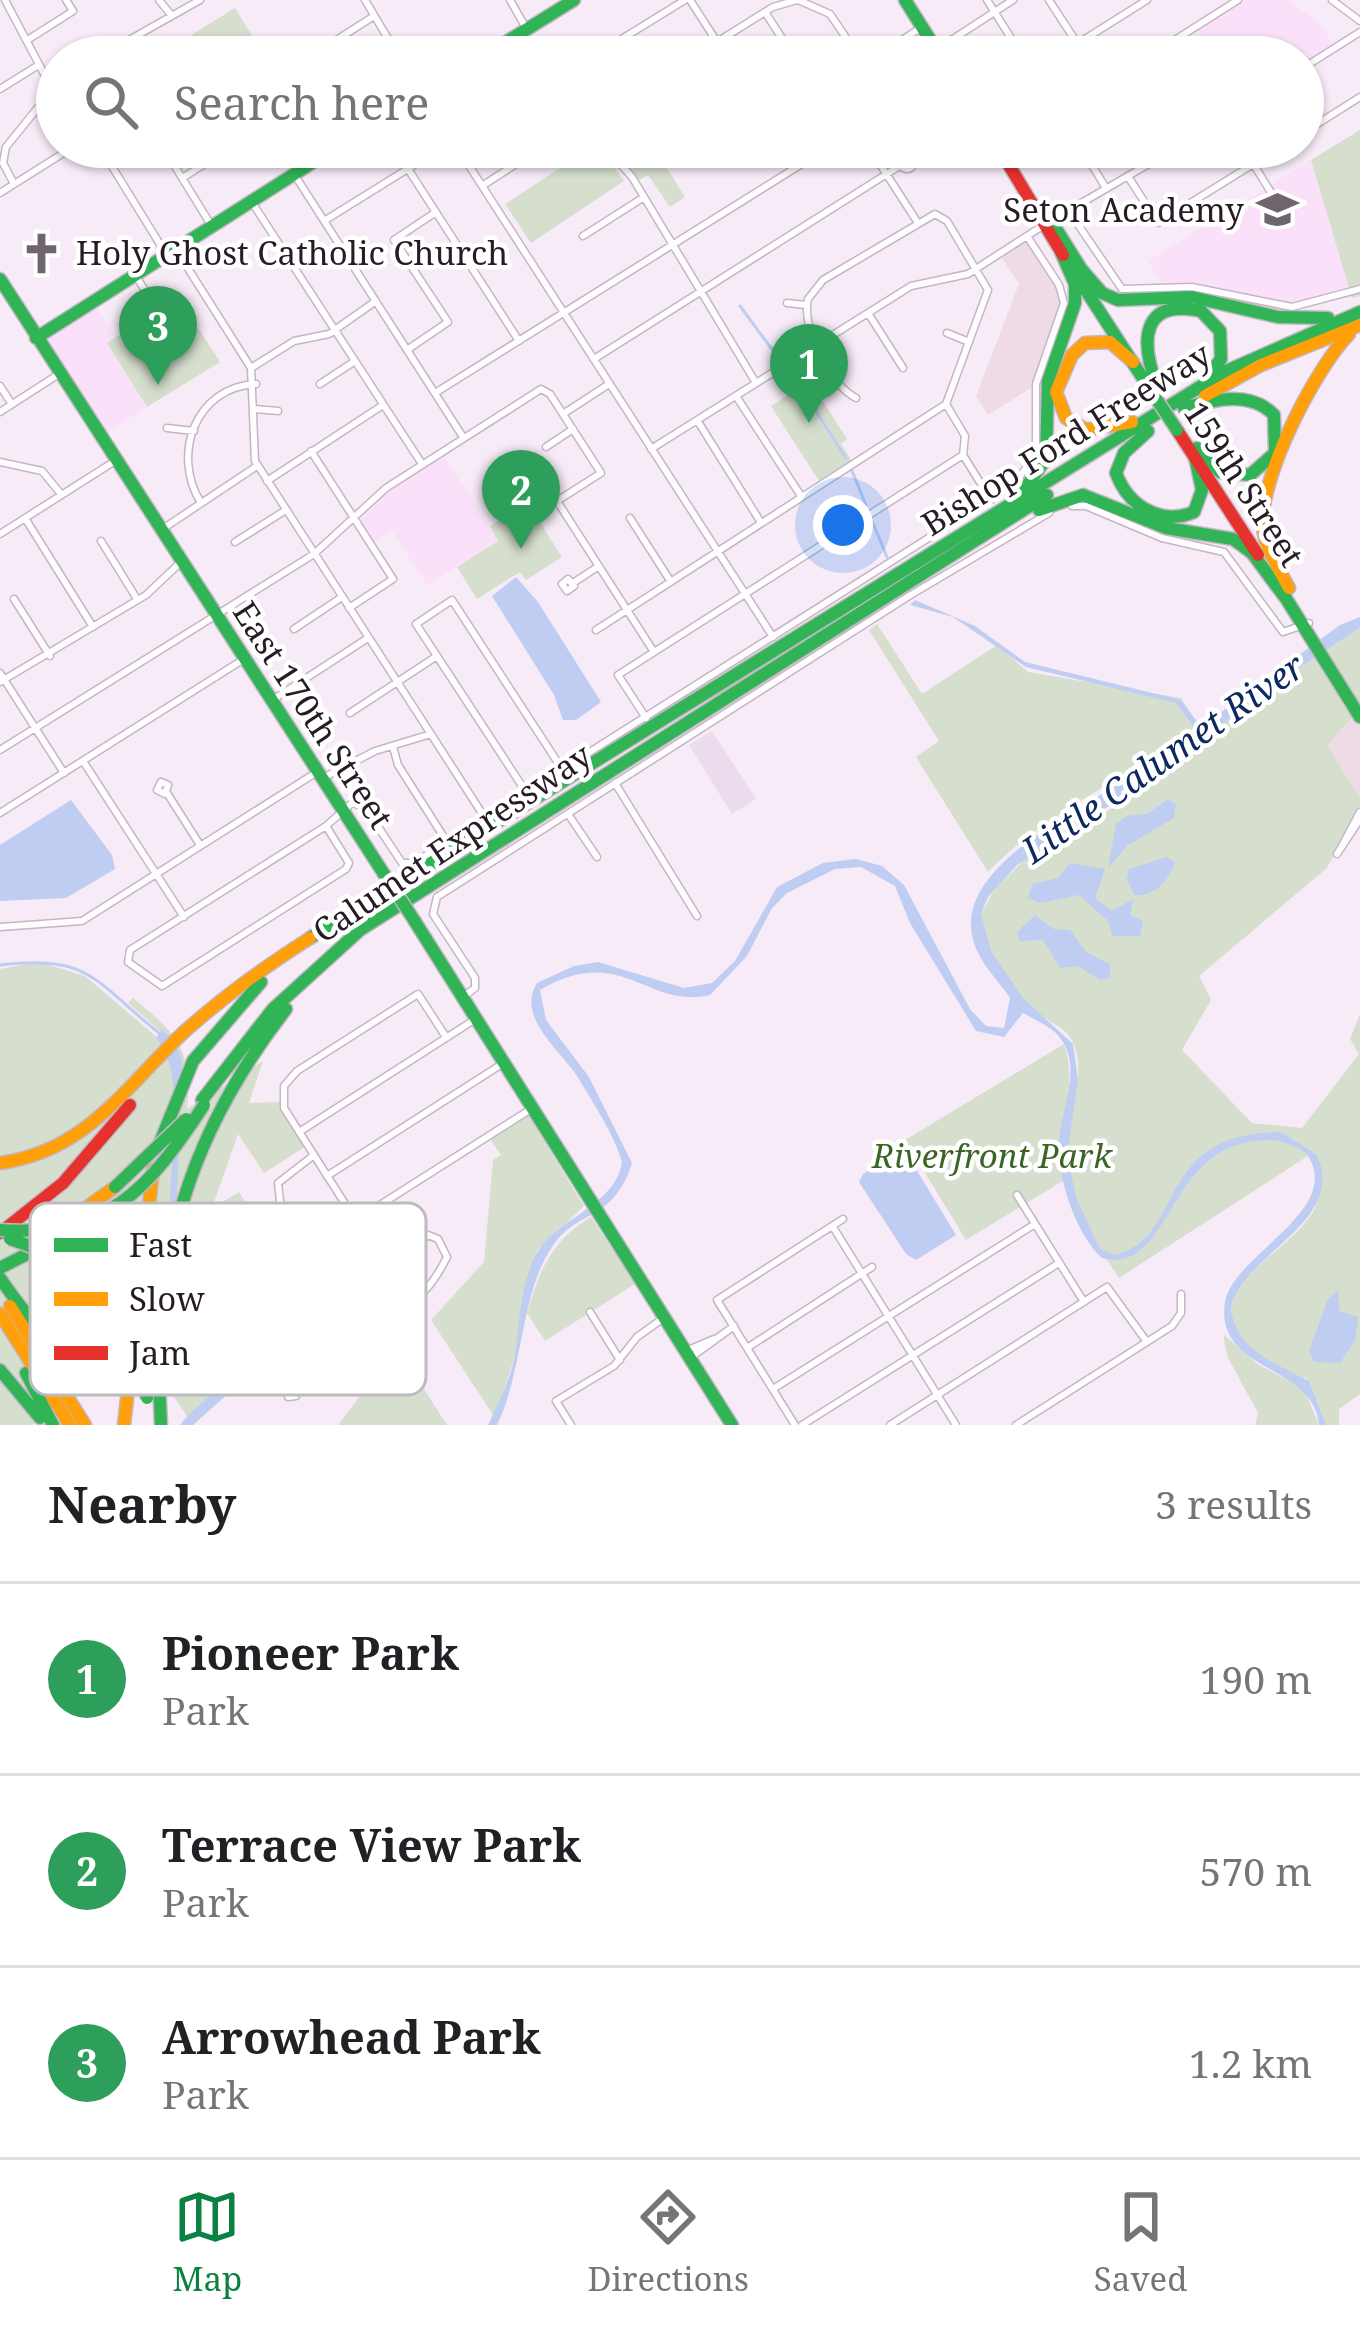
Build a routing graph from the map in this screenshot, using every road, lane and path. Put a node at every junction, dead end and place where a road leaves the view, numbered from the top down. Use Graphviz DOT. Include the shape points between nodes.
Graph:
graph roads {
  1 [pos="5,0"];
  2 [pos="66,0"];
  3 [pos="160,0"];
  4 [pos="200,0"];
  5 [pos="364,0"];
  6 [pos="510,0"];
  7 [pos="574,0"];
  8 [pos="687,0"];
  9 [pos="794,0"];
  10 [pos="905,0"];
  11 [pos="987,0"];
  12 [pos="1013,0"];
  13 [pos="1049,0"];
  14 [pos="1147,0"];
  15 [pos="1238,0"];
  16 [pos="1332,0"];
  17 [pos="808,1"];
  18 [pos="766,12"];
  19 [pos="994,12"];
  20 [pos="374,16"];
  21 [pos="173,17"];
  22 [pos="1360,21"];
  23 [pos="922,27"];
  24 [pos="527,29"];
  25 [pos="1360,32"];
  26 [pos="139,36"];
  27 [pos="343,36"];
  28 [pos="385,36"];
  29 [pos="519,36"];
  30 [pos="629,36"];
  31 [pos="713,36"];
  32 [pos="727,36"];
  33 [pos="781,36"];
  34 [pos="845,36"];
  35 [pos="908,36"];
  36 [pos="928,36"];
  37 [pos="961,36"];
  38 [pos="1009,36"];
  39 [pos="1072,36"];
  40 [pos="1090,36"];
  41 [pos="1181,36"];
  42 [pos="29,39"];
  43 [pos="1324,55"];
  44 [pos="36,63"];
  45 [pos="36,67"];
  46 [pos="0,89"];
  47 [pos="1360,97"];
  48 [pos="36,110"];
  49 [pos="1324,120"];
  50 [pos="40,168"];
  51 [pos="114,168"];
  52 [pos="176,168"];
  53 [pos="198,168"];
  54 [pos="298,168"];
  55 [pos="304,168"];
  56 [pos="470,168"];
  57 [pos="510,168"];
  58 [pos="621,168"];
  59 [pos="795,168"];
  60 [pos="883,168"];
  61 [pos="896,168"];
  62 [pos="1012,168"];
  63 [pos="1095,168"];
  64 [pos="1145,168"];
  65 [pos="1248,168"];
  66 [pos="1256,168"];
  67 [pos="408,169"];
  68 [pos="299,171"];
  69 [pos="887,174"];
  70 [pos="182,178"];
  71 [pos="1129,178"];
  72 [pos="14,184"];
  73 [pos="482,186"];
  74 [pos="1105,186"];
  75 [pos="0,193"];
  76 [pos="644,197"];
  77 [pos="250,201"];
  78 [pos="1278,204"];
  79 [pos="1068,210"];
  80 [pos="436,212"];
  81 [pos="324,221"];
  82 [pos="917,221"];
  83 [pos="1048,223"];
  84 [pos="212,225"];
  85 [pos="583,236"];
  86 [pos="1028,236"];
  87 [pos="673,242"];
  88 [pos="170,251"];
  89 [pos="1061,252"];
  90 [pos="978,268"];
  91 [pos="1082,270"];
  92 [pos="134,273"];
  93 [pos="0,279"];
  94 [pos="703,290"];
  95 [pos="1360,290"];
  96 [pos="376,302"];
  97 [pos="787,303"];
  98 [pos="806,305"];
  99 [pos="563,312"];
  100 [pos="1360,312"];
  101 [pos="868,313"];
  102 [pos="1342,317"];
  103 [pos="163,320"];
  104 [pos="1360,326"];
  105 [pos="335,330"];
  106 [pos="947,333"];
  107 [pos="34,335"];
  108 [pos="519,340"];
  109 [pos="970,342"];
  110 [pos="817,345"];
  111 [pos="407,350"];
  112 [pos="593,359"];
  113 [pos="355,361"];
  114 [pos="1133,362"];
  115 [pos="251,368"];
  116 [pos="903,368"];
  117 [pos="59,374"];
  118 [pos="756,383"];
  119 [pos="256,384"];
  120 [pos="320,384"];
  121 [pos="609,384"];
  122 [pos="0,386"];
  123 [pos="1200,386"];
  124 [pos="1158,392"];
  125 [pos="435,393"];
  126 [pos="736,396"];
  127 [pos="856,398"];
  128 [pos="12,404"];
  129 [pos="946,404"];
  130 [pos="383,405"];
  131 [pos="1184,408"];
  132 [pos="255,409"];
  133 [pos="278,411"];
  134 [pos="0,412"];
  135 [pos="562,414"];
  136 [pos="1157,414"];
  137 [pos="697,420"];
  138 [pos="166,428"];
  139 [pos="573,429"];
  140 [pos="194,431"];
  141 [pos="1148,431"];
  142 [pos="463,437"];
  143 [pos="546,447"];
  144 [pos="651,449"];
  145 [pos="311,452"];
  146 [pos="1196,453"];
  147 [pos="963,455"];
  148 [pos="116,460"];
  149 [pos="422,464"];
  150 [pos="257,466"];
  151 [pos="2,468"];
  152 [pos="267,481"];
  153 [pos="61,494"];
  154 [pos="801,496"];
  155 [pos="991,500"];
  156 [pos="201,503"];
  157 [pos="286,510"];
  158 [pos="25,518"];
  159 [pos="629,518"];
  160 [pos="354,520"];
  161 [pos="760,520"];
  162 [pos="161,530"];
  163 [pos="0,534"];
  164 [pos="101,541"];
  165 [pos="236,542"];
  166 [pos="938,551"];
  167 [pos="718,553"];
  168 [pos="314,554"];
  169 [pos="181,562"];
  170 [pos="599,566"];
  171 [pos="926,572"];
  172 [pos="671,582"];
  173 [pos="573,583"];
  174 [pos="745,594"];
  175 [pos="342,597"];
  176 [pos="14,598"];
  177 [pos="1290,598"];
  178 [pos="138,600"];
  179 [pos="349,608"];
  180 [pos="627,610"];
  181 [pos="216,615"];
  182 [pos="94,628"];
  183 [pos="293,629"];
  184 [pos="596,630"];
  185 [pos="1310,631"];
  186 [pos="772,637"];
  187 [pos="368,638"];
  188 [pos="654,652"];
  189 [pos="50,656"];
  190 [pos="437,656"];
  191 [pos="244,659"];
  192 [pos="1331,665"];
  193 [pos="1,678"];
  194 [pos="398,682"];
  195 [pos="271,701"];
  196 [pos="1360,705"];
  197 [pos="350,713"];
  198 [pos="1360,717"];
  199 [pos="646,718"];
  200 [pos="35,728"];
  201 [pos="431,734"];
  202 [pos="393,747"];
  203 [pos="0,750"];
  204 [pos="83,761"];
  205 [pos="621,763"];
  206 [pos="562,769"];
  207 [pos="64,773"];
  208 [pos="320,776"];
  209 [pos="614,783"];
  210 [pos="566,784"];
  211 [pos="526,792"];
  212 [pos="166,793"];
  213 [pos="342,810"];
  214 [pos="0,813"];
  215 [pos="568,814"];
  216 [pos="1360,816"];
  217 [pos="485,818"];
  218 [pos="326,826"];
  219 [pos="447,842"];
  220 [pos="201,847"];
  221 [pos="1340,850"];
  222 [pos="597,856"];
  223 [pos="156,875"];
  224 [pos="697,916"];
  225 [pos="184,917"];
  226 [pos="0,927"];
  227 [pos="463,997"];
  228 [pos="477,1018"];
  229 [pos="446,1037"];
  230 [pos="163,1058"];
  231 [pos="505,1062"];
  232 [pos="203,1102"];
  233 [pos="534,1107"];
  234 [pos="298,1132"];
  235 [pos="314,1155"];
  236 [pos="0,1163"];
  237 [pos="327,1176"];
  238 [pos="1017,1195"];
  239 [pos="37,1203"];
  240 [pos="92,1203"];
  241 [pos="125,1203"];
  242 [pos="152,1203"];
  243 [pos="180,1203"];
  244 [pos="279,1203"];
  245 [pos="344,1203"];
  246 [pos="384,1203"];
  247 [pos="30,1209"];
  248 [pos="843,1220"];
  249 [pos="1035,1224"];
  250 [pos="832,1227"];
  251 [pos="30,1231"];
  252 [pos="0,1234"];
  253 [pos="426,1240"];
  254 [pos="30,1245"];
  255 [pos="30,1246"];
  256 [pos="30,1253"];
  257 [pos="1059,1263"];
  258 [pos="2,1266"];
  259 [pos="872,1267"];
  260 [pos="862,1274"];
  261 [pos="426,1287"];
  262 [pos="0,1289"];
  263 [pos="1181,1294"];
  264 [pos="1084,1302"];
  265 [pos="590,1312"];
  266 [pos="30,1313"];
  267 [pos="889,1317"];
  268 [pos="0,1318"];
  269 [pos="665,1318"];
  270 [pos="734,1326"];
  271 [pos="30,1337"];
  272 [pos="1147,1342"];
  273 [pos="747,1348"];
  274 [pos="688,1354"];
  275 [pos="912,1355"];
  276 [pos="620,1360"];
  277 [pos="30,1364"];
  278 [pos="0,1370"];
  279 [pos="30,1384"];
  280 [pos="773,1389"];
  281 [pos="35,1395"];
  282 [pos="50,1395"];
  283 [pos="66,1395"];
  284 [pos="128,1395"];
  285 [pos="146,1395"];
  286 [pos="160,1395"];
  287 [pos="937,1395"];
  288 [pos="49,1425"];
  289 [pos="70,1425"];
  290 [pos="85,1425"];
  291 [pos="124,1425"];
  292 [pos="151,1425"];
  293 [pos="161,1425"];
  294 [pos="571,1425"];
  295 [pos="732,1425"];
  296 [pos="798,1425"];
  297 [pos="890,1425"];
  298 [pos="956,1425"];
  299 [pos="1016,1425"];
  1 -- 42 [label="street"];
  2 -- 42 [label="street" via="73,11"];
  3 -- 21 [label="street"];
  4 -- 21 [label="street"];
  5 -- 20 [label="street"];
  6 -- 24 [label="street"];
  7 -- 24 [label="main road"];
  8 -- 30 [label="street"];
  8 -- 31 [label="street"];
  9 -- 17 [label="street"];
  9 -- 18 [label="street"];
  10 -- 23 [label="main road"];
  11 -- 19 [label="street"];
  12 -- 19 [label="street"];
  13 -- 39 [label="street"];
  14 -- 40 [label="street"];
  15 -- 41 [label="street"];
  16 -- 22 [label="street"];
  17 -- 34 [label="street"];
  18 -- 32 [label="street"];
  18 -- 33 [label="street"];
  19 -- 37 [label="street"];
  19 -- 38 [label="street"];
  20 -- 27 [label="street"];
  20 -- 28 [label="street"];
  21 -- 26 [label="street"];
  23 -- 35 [label="street"];
  23 -- 36 [label="main road"];
  24 -- 29 [label="main road"];
  25 -- 43 [label="street"];
  42 -- 44 [label="street"];
  45 -- 46 [label="street"];
  47 -- 49 [label="street"];
  48 -- 72 [label="street" via="3,154"];
  50 -- 72 [label="street"];
  51 -- 88 [label="street"];
  52 -- 70 [label="street"];
  53 -- 70 [label="street"];
  54 -- 68 [label="street"];
  55 -- 68 [label="main road"];
  56 -- 73 [label="street"];
  57 -- 73 [label="street"];
  58 -- 76 [label="street"];
  59 -- 87 [label="street"];
  60 -- 69 [label="street"];
  61 -- 69 [label="street"];
  62 -- 83 [label="main road"];
  63 -- 74 [label="street"];
  64 -- 71 [label="street"];
  65 -- 71 [label="street" via="1158,224"];
  66 -- 78 [label="street"];
  67 -- 80 [label="street"];
  67 -- 81 [label="street"];
  68 -- 77 [label="main road"];
  68 -- 81 [label="street"];
  69 -- 82 [label="street"];
  69 -- 94 [label="street"];
  70 -- 84 [label="street"];
  71 -- 74 [label="street"];
  72 -- 75 [label="street"];
  73 -- 99 [label="street"];
  74 -- 79 [label="street"];
  76 -- 85 [label="street"];
  76 -- 87 [label="street"];
  77 -- 84 [label="main road"];
  77 -- 105 [label="street"];
  79 -- 83 [label="street"];
  79 -- 95 [label="street" via="1122,289 1192,287 1292,307"];
  80 -- 108 [label="street"];
  80 -- 111 [label="street" via="394,239 448,322"];
  81 -- 96 [label="street"];
  82 -- 90 [label="street" via="938,214"];
  82 -- 98 [label="street" via="823,280"];
  83 -- 86 [label="street"];
  83 -- 89 [label="main road"];
  83 -- 91 [label="main road"];
  84 -- 88 [label="main road"];
  86 -- 90 [label="street"];
  86 -- 155 [label="street" via="1064,304 1036,384 1036,455"];
  87 -- 94 [label="street"];
  87 -- 99 [label="street"];
  88 -- 92 [label="main road"];
  88 -- 115 [label="street"];
  89 -- 114 [label="main road"];
  89 -- 166 [label="main road" via="1076,297 1048,381 1043,466 1024,490"];
  90 -- 101 [label="street" via="911,286"];
  90 -- 109 [label="street" via="987,296"];
  91 -- 102 [label="main road" via="1118,300 1192,297 1278,316"];
  91 -- 124 [label="main road"];
  92 -- 103 [label="street"];
  92 -- 107 [label="main road"];
  93 -- 107 [label="main road, East 170th Street"];
  94 -- 112 [label="street"];
  94 -- 118 [label="street"];
  96 -- 105 [label="street"];
  96 -- 111 [label="street"];
  97 -- 98 [label="street"];
  98 -- 110 [label="street"];
  99 -- 108 [label="street"];
  99 -- 112 [label="street"];
  100 -- 102 [label="main road, Bishop Ford Freeway"];
  101 -- 110 [label="street"];
  101 -- 116 [label="street"];
  102 -- 123 [label="main road, Bishop Ford Freeway"];
  104 -- 131 [label="main road, Bishop Ford Freeway" via="1261,365"];
  104 -- 177 [label="main road" via="1326,355 1266,500 1268,547"];
  105 -- 113 [label="street"];
  105 -- 115 [label="street" via="294,341"];
  106 -- 109 [label="street"];
  107 -- 117 [label="main road, East 170th Street"];
  108 -- 125 [label="street"];
  109 -- 129 [label="street"];
  110 -- 118 [label="street"];
  110 -- 127 [label="street"];
  111 -- 125 [label="street"];
  112 -- 121 [label="street"];
  113 -- 120 [label="street"];
  113 -- 130 [label="street"];
  114 -- 124 [label="main road"];
  114 -- 136 [label="main road" via="1110,342 1085,343 1060,378 1059,405 1071,423 1095,431"];
  115 -- 119 [label="street"];
  117 -- 128 [label="street"];
  117 -- 148 [label="main road, East 170th Street"];
  118 -- 126 [label="street"];
  119 -- 132 [label="street"];
  119 -- 140 [label="street" via="214,394"];
  121 -- 135 [label="street"];
  121 -- 144 [label="street"];
  122 -- 128 [label="street"];
  123 -- 124 [label="main road" via="1220,359 1222,338 1208,315 1183,307 1157,316 1146,333 1145,361"];
  123 -- 136 [label="main road, Bishop Ford Freeway"];
  124 -- 146 [label="main road, 159th Street, bridge"];
  125 -- 142 [label="street"];
  126 -- 137 [label="street"];
  126 -- 154 [label="street"];
  128 -- 134 [label="street"];
  129 -- 147 [label="street" via="964,436"];
  129 -- 154 [label="street"];
  130 -- 145 [label="street"];
  130 -- 149 [label="street"];
  131 -- 141 [label="main road, Bishop Ford Freeway"];
  131 -- 146 [label="main road" via="1241,396 1261,404 1276,424 1275,453 1250,476 1225,474"];
  132 -- 133 [label="street"];
  132 -- 150 [label="street"];
  135 -- 139 [label="street"];
  135 -- 142 [label="street" via="543,389"];
  136 -- 166 [label="main road, Bishop Ford Freeway"];
  137 -- 144 [label="street"];
  137 -- 161 [label="street"];
  138 -- 140 [label="street"];
  139 -- 143 [label="street"];
  139 -- 170 [label="street" via="601,473 557,501"];
  140 -- 156 [label="street" via="190,480"];
  141 -- 146 [label="main road" via="1117,472 1138,505 1190,516 1201,497"];
  141 -- 171 [label="main road, Bishop Ford Freeway"];
  142 -- 149 [label="street"];
  144 -- 167 [label="street"];
  145 -- 152 [label="street"];
  145 -- 160 [label="street"];
  146 -- 177 [label="main road, 159th Street"];
  147 -- 155 [label="street"];
  147 -- 174 [label="street"];
  148 -- 153 [label="street"];
  148 -- 162 [label="main road, East 170th Street"];
  149 -- 160 [label="street"];
  150 -- 152 [label="street"];
  150 -- 156 [label="street"];
  151 -- 153 [label="street" via="42,471"];
  152 -- 157 [label="street"];
  153 -- 158 [label="street"];
  154 -- 161 [label="street"];
  155 -- 186 [label="street"];
  156 -- 162 [label="street"];
  157 -- 165 [label="street"];
  157 -- 168 [label="street"];
  158 -- 163 [label="street"];
  158 -- 182 [label="street"];
  159 -- 172 [label="street"];
  160 -- 168 [label="street"];
  160 -- 179 [label="street" via="393,579"];
  161 -- 167 [label="street"];
  162 -- 169 [label="main road, East 170th Street"];
  164 -- 178 [label="street"];
  166 -- 210 [label="main road, Bishop Ford Freeway"];
  167 -- 172 [label="street"];
  167 -- 174 [label="street"];
  168 -- 175 [label="street"];
  168 -- 181 [label="street"];
  169 -- 178 [label="street"];
  169 -- 181 [label="main road, East 170th Street"];
  170 -- 173 [label="street"];
  170 -- 180 [label="street"];
  171 -- 177 [label="main road" via="1053,502 1083,495 1166,528 1232,538"];
  171 -- 205 [label="main road, Bishop Ford Freeway"];
  172 -- 180 [label="street"];
  174 -- 186 [label="street"];
  174 -- 188 [label="street"];
  175 -- 179 [label="street"];
  175 -- 183 [label="street"];
  176 -- 189 [label="street"];
  177 -- 185 [label="main road"];
  178 -- 182 [label="street"];
  179 -- 187 [label="street"];
  180 -- 184 [label="street"];
  180 -- 188 [label="street"];
  181 -- 191 [label="main road, East 170th Street"];
  181 -- 200 [label="street"];
  182 -- 189 [label="street"];
  185 -- 192 [label="main road"];
  185 -- 209 [label="street" via="1282,632 1236,562 1216,548 1162,538 1086,506 1061,508"];
  186 -- 199 [label="street"];
  187 -- 194 [label="street"];
  187 -- 195 [label="street"];
  188 -- 199 [label="street" via="618,675"];
  189 -- 193 [label="street"];
  190 -- 194 [label="street"];
  190 -- 206 [label="street" via="416,624 452,600"];
  190 -- 211 [label="street"];
  191 -- 195 [label="main road, East 170th Street"];
  191 -- 204 [label="street"];
  192 -- 196 [label="main road"];
  192 -- 198 [label="main road"];
  193 -- 200 [label="street"];
  194 -- 197 [label="street"];
  194 -- 201 [label="street"];
  195 -- 208 [label="main road, East 170th Street"];
  199 -- 206 [label="street"];
  200 -- 203 [label="street"];
  200 -- 207 [label="street"];
  201 -- 202 [label="street"];
  201 -- 217 [label="street"];
  202 -- 208 [label="street"];
  202 -- 219 [label="street"];
  204 -- 207 [label="street"];
  204 -- 223 [label="street"];
  205 -- 232 [label="main road, Calumet Expressway" via="360,930 257,1027"];
  205 -- 243 [label="main road" via="395,913 320,973 258,1045 205,1137"];
  206 -- 211 [label="street"];
  207 -- 214 [label="street"];
  208 -- 213 [label="main road, East 170th Street"];
  208 -- 220 [label="street"];
  209 -- 215 [label="street"];
  209 -- 224 [label="street"];
  210 -- 230 [label="main road" via="281,956"];
  210 -- 242 [label="main road" via="277,969 233,1009 194,1061 161,1136"];
  211 -- 217 [label="street"];
  212 -- 220 [label="street"];
  213 -- 218 [label="street"];
  213 -- 219 [label="street" via="363,804 406,866"];
  213 -- 227 [label="main road, East 170th Street, bridge"];
  215 -- 222 [label="street"];
  215 -- 227 [label="street" via="433,902 475,978"];
  216 -- 221 [label="street"];
  217 -- 219 [label="street"];
  218 -- 225 [label="street"];
  218 -- 225 [label="street" via="349,867 159,987 126,957"];
  220 -- 223 [label="street"];
  223 -- 225 [label="street"];
  223 -- 226 [label="street" via="78,923"];
  227 -- 228 [label="main road, East 170th Street"];
  228 -- 229 [label="street"];
  228 -- 231 [label="main road, East 170th Street"];
  229 -- 234 [label="street"];
  229 -- 234 [label="street" via="418,994 298,1071 282,1091"];
  230 -- 236 [label="main road" via="88,1132 46,1155"];
  230 -- 239 [label="main road" via="80,1167"];
  231 -- 233 [label="main road, East 170th Street"];
  231 -- 237 [label="street"];
  232 -- 240 [label="main road, Calumet Expressway, bridge"];
  232 -- 241 [label="main road, bridge" via="158,1174"];
  233 -- 246 [label="street"];
  233 -- 269 [label="main road, East 170th Street"];
  234 -- 235 [label="street"];
  235 -- 237 [label="street"];
  235 -- 244 [label="street" via="278,1183"];
  237 -- 245 [label="street"];
  238 -- 249 [label="street"];
  247 -- 252 [label="main road"];
  248 -- 250 [label="street"];
  249 -- 257 [label="street"];
  249 -- 267 [label="street"];
  250 -- 260 [label="street"];
  250 -- 270 [label="street" via="717,1300"];
  251 -- 252 [label="main road, bridge"];
  252 -- 254 [label="main road, bridge"];
  253 -- 261 [label="street" via="434,1237 446,1261"];
  255 -- 258 [label="main road, Calumet Expressway, bridge"];
  256 -- 258 [label="main road"];
  257 -- 264 [label="street"];
  257 -- 275 [label="street"];
  258 -- 266 [label="main road"];
  259 -- 260 [label="street"];
  260 -- 267 [label="street"];
  260 -- 273 [label="street"];
  262 -- 271 [label="main road"];
  263 -- 272 [label="street" via="1179,1318"];
  264 -- 272 [label="street" via="1109,1287"];
  264 -- 287 [label="street"];
  265 -- 276 [label="street"];
  267 -- 275 [label="street"];
  267 -- 280 [label="street"];
  268 -- 277 [label="main road"];
  268 -- 279 [label="main road"];
  269 -- 274 [label="main road, East 170th Street"];
  269 -- 276 [label="street"];
  270 -- 273 [label="street"];
  270 -- 274 [label="street"];
  272 -- 299 [label="street"];
  273 -- 280 [label="street"];
  274 -- 295 [label="main road, East 170th Street"];
  275 -- 287 [label="street"];
  275 -- 296 [label="street"];
  276 -- 294 [label="street" via="556,1401"];
  278 -- 288 [label="main road"];
  280 -- 296 [label="street"];
  281 -- 288 [label="main road"];
  282 -- 289 [label="main road"];
  283 -- 290 [label="main road"];
  284 -- 291 [label="main road"];
  285 -- 292 [label="main road, bridge"];
  286 -- 293 [label="main road"];
  287 -- 297 [label="street"];
  287 -- 298 [label="street"];
}
